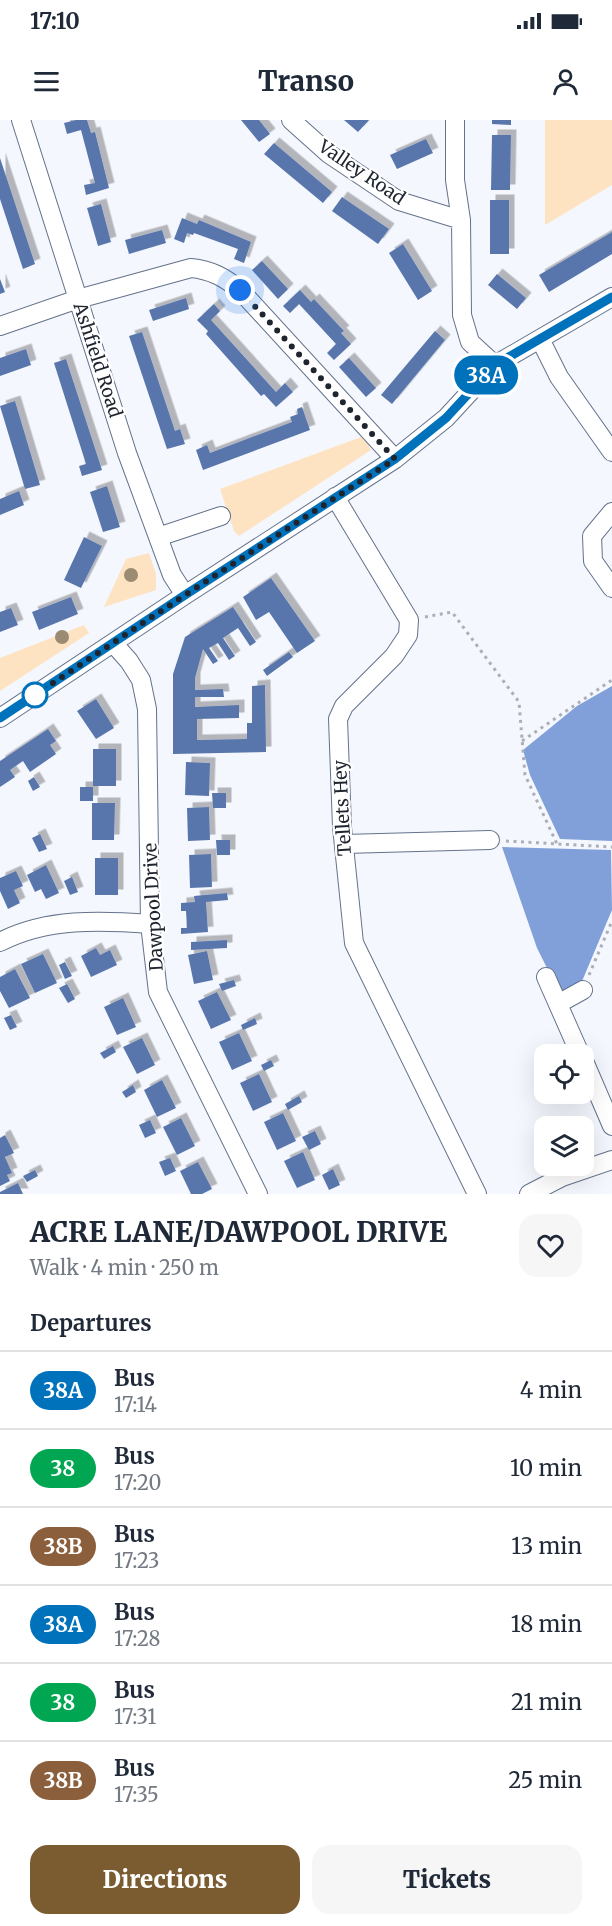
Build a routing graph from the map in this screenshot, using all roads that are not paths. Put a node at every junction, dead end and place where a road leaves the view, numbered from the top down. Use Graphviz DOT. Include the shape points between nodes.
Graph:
graph roads {
  1 [pos="21,120"];
  2 [pos="291,120"];
  3 [pos="455,120"];
  4 [pos="461,220"];
  5 [pos="612,297"];
  6 [pos="78,299"];
  7 [pos="0,326"];
  8 [pos="540,339"];
  9 [pos="495,365"];
  10 [pos="612,452"];
  11 [pos="395,459"];
  12 [pos="335,497"];
  13 [pos="612,512"];
  14 [pos="221,516"];
  15 [pos="158,537"];
  16 [pos="612,588"];
  17 [pos="185,595"];
  18 [pos="113,643"];
  19 [pos="0,718"];
  20 [pos="490,840"];
  21 [pos="344,844"];
  22 [pos="150,924"];
  23 [pos="0,942"];
  24 [pos="546,977"];
  25 [pos="583,990"];
  26 [pos="558,1004"];
  27 [pos="576,1044"];
  28 [pos="594,1084"];
  29 [pos="612,1126"];
  30 [pos="612,1160"];
  31 [pos="258,1194"];
  32 [pos="477,1194"];
  33 [pos="529,1194"];
  1 -- 6 [label="street, Ashfield Road"];
  2 -- 4 [label="street, Valley Road" via="329,154 399,201"];
  3 -- 4 [label="street" via="455,180"];
  4 -- 9 [label="street" via="462,315 470,342"];
  5 -- 8 [label="street"];
  6 -- 7 [label="street"];
  6 -- 11 [label="street" via="190,268 224,278 240,290"];
  6 -- 15 [label="street, Ashfield Road"];
  8 -- 9 [label="street"];
  8 -- 10 [label="street" via="560,377"];
  9 -- 11 [label="street" via="446,418"];
  11 -- 12 [label="street"];
  12 -- 17 [label="street"];
  12 -- 21 [label="street, Tellets Hey" via="409,620 408,635 394,656 344,706 338,719"];
  13 -- 16 [label="street" via="592,536 593,561"];
  14 -- 15 [label="street"];
  15 -- 17 [label="street, Ashfield Road" via="172,575"];
  17 -- 18 [label="street"];
  18 -- 19 [label="street"];
  18 -- 22 [label="street, Dawpool Drive" via="141,680 147,709"];
  20 -- 21 [label="street"];
  21 -- 32 [label="street, Tellets Hey" via="354,943"];
  22 -- 23 [label="street" via="76,922 40,928"];
  22 -- 31 [label="street, Dawpool Drive" via="158,992"];
  24 -- 26 [label="street"];
  25 -- 26 [label="street"];
  26 -- 27 [label="street"];
  28 -- 29 [label="street"];
  30 -- 33 [label="street" via="562,1177"];
}
